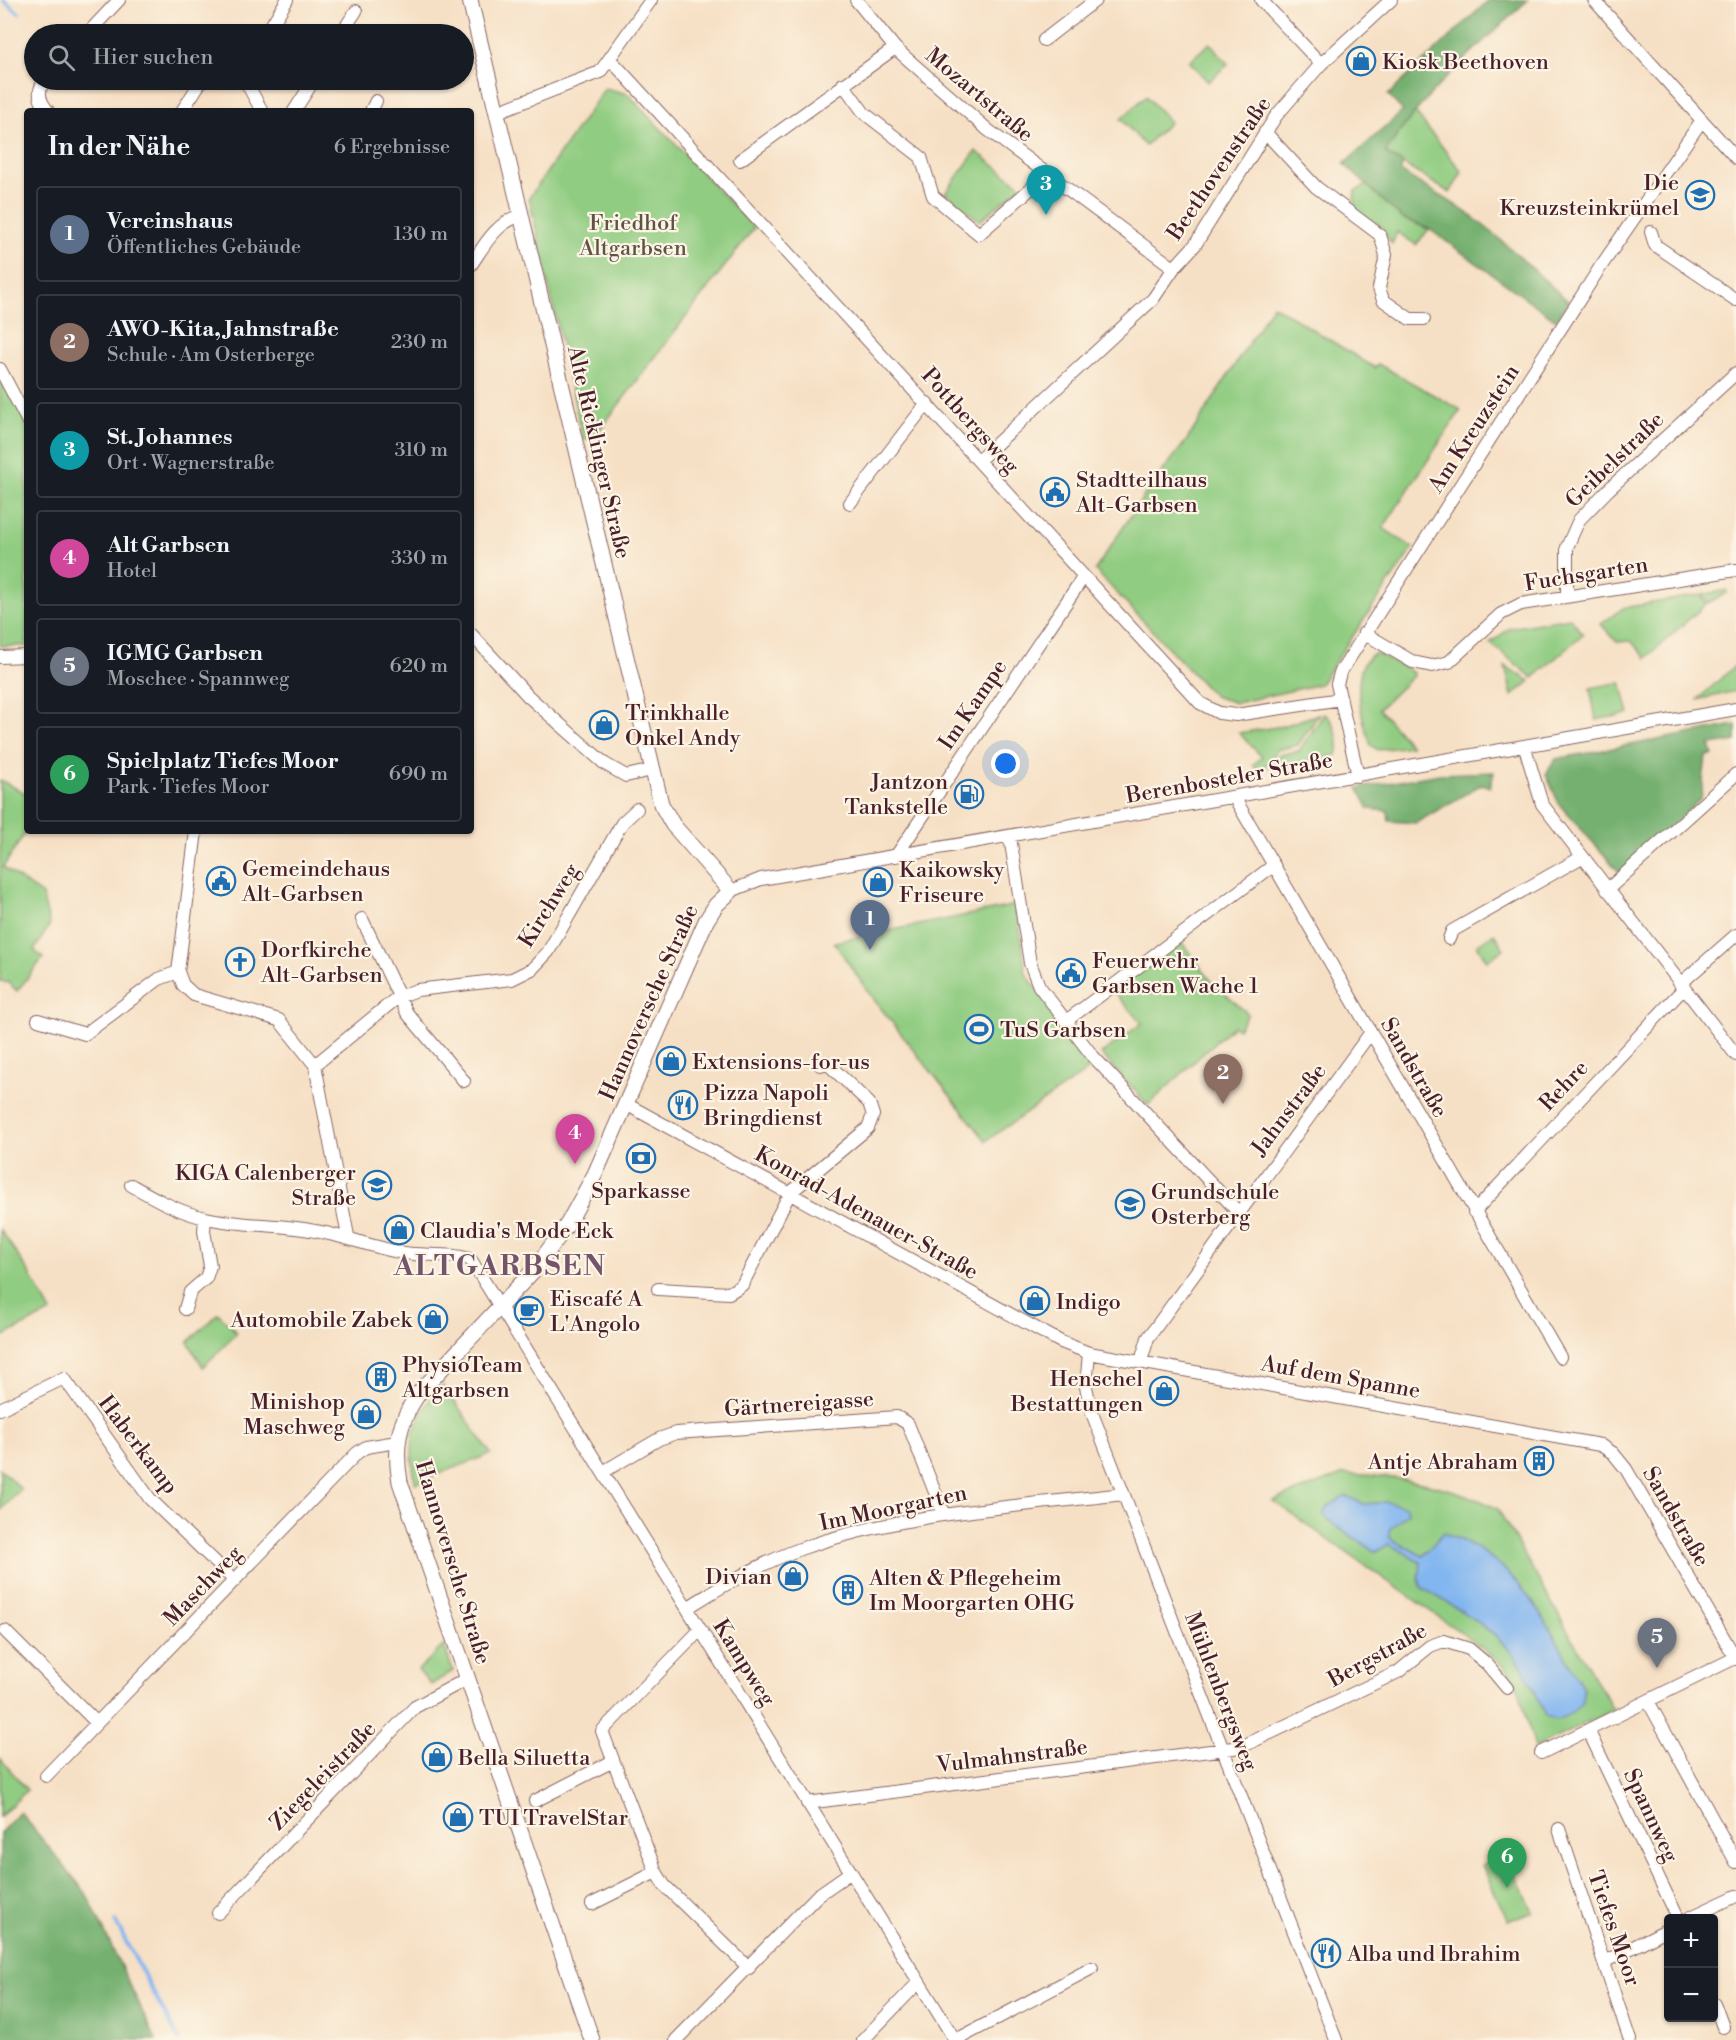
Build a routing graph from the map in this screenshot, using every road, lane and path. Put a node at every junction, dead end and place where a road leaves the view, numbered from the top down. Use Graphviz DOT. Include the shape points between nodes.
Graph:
graph roads {
  1 [pos="119,0"];
  2 [pos="287,0"];
  3 [pos="470,0"];
  4 [pos="651,0"];
  5 [pos="1096,0"];
  6 [pos="1261,0"];
  7 [pos="1391,0"];
  8 [pos="1594,0"];
  9 [pos="859,1"];
  10 [pos="356,11"];
  11 [pos="96,24"];
  12 [pos="272,24"];
  13 [pos="348,24"];
  14 [pos="1044,40"];
  15 [pos="895,48"];
  16 [pos="611,60"];
  17 [pos="1322,64"];
  18 [pos="843,84"];
  19 [pos="41,90"];
  20 [pos="196,90"];
  21 [pos="251,90"];
  22 [pos="308,90"];
  23 [pos="46,108"];
  24 [pos="184,108"];
  25 [pos="260,108"];
  26 [pos="296,108"];
  27 [pos="497,112"];
  28 [pos="1702,120"];
  29 [pos="1265,132"];
  30 [pos="1736,158"];
  31 [pos="740,160"];
  32 [pos="1050,176"];
  33 [pos="521,215"];
  34 [pos="1651,232"];
  35 [pos="474,260"];
  36 [pos="1174,268"];
  37 [pos="1736,300"];
  38 [pos="1424,319"];
  39 [pos="0,369"];
  40 [pos="1736,373"];
  41 [pos="927,403"];
  42 [pos="24,414"];
  43 [pos="979,460"];
  44 [pos="850,503"];
  45 [pos="1736,570"];
  46 [pos="1084,576"];
  47 [pos="1567,596"];
  48 [pos="1364,633"];
  49 [pos="474,637"];
  50 [pos="24,656"];
  51 [pos="0,657"];
  52 [pos="1341,699"];
  53 [pos="1736,710"];
  54 [pos="1526,748"];
  55 [pos="652,770"];
  56 [pos="1736,774"];
  57 [pos="1358,776"];
  58 [pos="1234,797"];
  59 [pos="637,809"];
  60 [pos="196,834"];
  61 [pos="1010,837"];
  62 [pos="896,856"];
  63 [pos="1582,857"];
  64 [pos="1274,865"];
  65 [pos="1607,890"];
  66 [pos="731,891"];
  67 [pos="362,919"];
  68 [pos="1736,935"];
  69 [pos="1449,939"];
  70 [pos="178,972"];
  71 [pos="1682,986"];
  72 [pos="398,997"];
  73 [pos="38,1020"];
  74 [pos="1066,1021"];
  75 [pos="1371,1032"];
  76 [pos="1736,1055"];
  77 [pos="315,1065"];
  78 [pos="820,1065"];
  79 [pos="464,1081"];
  80 [pos="626,1104"];
  81 [pos="131,1185"];
  82 [pos="790,1194"];
  83 [pos="1238,1212"];
  84 [pos="1474,1212"];
  85 [pos="205,1218"];
  86 [pos="348,1236"];
  87 [pos="658,1289"];
  88 [pos="500,1306"];
  89 [pos="185,1309"];
  90 [pos="1089,1353"];
  91 [pos="1560,1357"];
  92 [pos="1141,1361"];
  93 [pos="0,1409"];
  94 [pos="1586,1440"];
  95 [pos="397,1443"];
  96 [pos="603,1472"];
  97 [pos="1123,1494"];
  98 [pos="944,1515"];
  99 [pos="236,1581"];
  100 [pos="687,1608"];
  101 [pos="700,1630"];
  102 [pos="5,1631"];
  103 [pos="1736,1659"];
  104 [pos="467,1679"];
  105 [pos="1508,1688"];
  106 [pos="1648,1701"];
  107 [pos="97,1723"];
  108 [pos="1588,1730"];
  109 [pos="1222,1750"];
  110 [pos="1541,1753"];
  111 [pos="613,1761"];
  112 [pos="46,1776"];
  113 [pos="535,1801"];
  114 [pos="807,1803"];
  115 [pos="1559,1829"];
  116 [pos="1736,1862"];
  117 [pos="656,1872"];
  118 [pos="850,1872"];
  119 [pos="1736,1896"];
  120 [pos="592,1904"];
  121 [pos="218,1913"];
  122 [pos="1676,1914"];
  123 [pos="1698,1914"];
  124 [pos="1664,1931"];
  125 [pos="1604,1962"];
  126 [pos="748,1968"];
  127 [pos="1092,1968"];
  128 [pos="918,1983"];
  129 [pos="1718,2015"];
  130 [pos="1723,2027"];
  131 [pos="592,2040"];
  132 [pos="676,2040"];
  133 [pos="863,2040"];
  134 [pos="955,2040"];
  135 [pos="1336,2040"];
  136 [pos="1630,2040"];
  1 -- 11 [label="street"];
  2 -- 12 [label="street"];
  3 -- 27 [label="main road, Alte Ricklinger Straße"];
  4 -- 16 [label="street"];
  5 -- 14 [label="street"];
  6 -- 17 [label="street"];
  7 -- 17 [label="street, Beethovenstraße"];
  8 -- 28 [label="street"];
  9 -- 15 [label="street, Mozartstraße"];
  10 -- 13 [label="street"];
  15 -- 18 [label="street"];
  15 -- 32 [label="street, Mozartstraße" via="988,130"];
  16 -- 27 [label="street" via="588,78"];
  16 -- 41 [label="street, Pottbergsweg"];
  17 -- 29 [label="street, Beethovenstraße"];
  18 -- 31 [label="street"];
  18 -- 32 [label="street" via="864,113 921,157 933,196 979,234"];
  19 -- 23 [label="street"];
  20 -- 24 [label="street"];
  21 -- 25 [label="street"];
  22 -- 26 [label="street"];
  27 -- 33 [label="main road, Alte Ricklinger Straße"];
  28 -- 30 [label="street"];
  28 -- 48 [label="street, Am Kreuzstein" via="1599,269"];
  29 -- 36 [label="street, Beethovenstraße" via="1195,245"];
  29 -- 38 [label="street" via="1316,187 1380,235 1386,255 1379,288 1383,300 1410,319"];
  32 -- 36 [label="street, Mozartstraße"];
  33 -- 35 [label="street" via="493,232"];
  33 -- 55 [label="main road, Alte Ricklinger Straße"];
  34 -- 37 [label="street" via="1655,245"];
  36 -- 43 [label="street, Beethovenstraße" via="1153,299"];
  39 -- 42 [label="street"];
  40 -- 47 [label="street, Geibelstraße" via="1579,520 1567,547"];
  41 -- 43 [label="street, Pottbergsweg"];
  41 -- 44 [label="street"];
  43 -- 46 [label="street, Pottbergsweg"];
  45 -- 47 [label="street, Fuchsgarten"];
  46 -- 52 [label="street, Pottbergsweg" via="1209,710 1236,715"];
  46 -- 62 [label="street, Im Kampe"];
  47 -- 48 [label="street, Fuchsgarten" via="1508,609 1449,663 1432,666 1413,662"];
  48 -- 52 [label="street, Am Kreuzstein" via="1340,673 1337,684"];
  49 -- 55 [label="street" via="528,696 605,764 626,776"];
  50 -- 51 [label="street"];
  52 -- 57 [label="street, Am Kreuzstein"];
  53 -- 54 [label="street, Berenbosteler Straße"];
  54 -- 57 [label="street, Berenbosteler Straße"];
  54 -- 63 [label="street" via="1542,804"];
  55 -- 66 [label="main road, Alte Ricklinger Straße" via="666,816"];
  56 -- 65 [label="street"];
  57 -- 58 [label="street, Berenbosteler Straße"];
  58 -- 61 [label="street, Berenbosteler Straße"];
  58 -- 64 [label="street, Sandstraße"];
  59 -- 72 [label="street, Kirchweg" via="622,823 548,952 532,969 512,979 417,990"];
  60 -- 70 [label="street"];
  61 -- 62 [label="street, Berenbosteler Straße"];
  61 -- 74 [label="street" via="1032,971"];
  62 -- 66 [label="street, Berenbosteler Straße" via="754,880"];
  63 -- 65 [label="street"];
  63 -- 69 [label="street" via="1452,931"];
  64 -- 74 [label="street"];
  64 -- 75 [label="street, Sandstraße"];
  65 -- 71 [label="street"];
  66 -- 80 [label="main road, Hannoversche Straße" via="706,921"];
  67 -- 72 [label="street"];
  68 -- 71 [label="street, Rehre"];
  70 -- 73 [label="street" via="159,979 85,1034"];
  70 -- 77 [label="street" via="183,985 194,995 279,1020"];
  71 -- 76 [label="street"];
  71 -- 84 [label="street, Rehre"];
  72 -- 77 [label="street, Kirchweg"];
  72 -- 79 [label="street"];
  74 -- 83 [label="street" via="1091,1054"];
  75 -- 83 [label="street, Jahnstraße"];
  75 -- 84 [label="street, Sandstraße"];
  77 -- 86 [label="street"];
  78 -- 82 [label="street" via="826,1063 868,1103 872,1122"];
  80 -- 82 [label="street, Konrad-Adenauer-Straße"];
  80 -- 88 [label="main road, Hannoversche Straße" via="594,1177 567,1225 537,1266"];
  81 -- 85 [label="street"];
  82 -- 87 [label="street" via="736,1290 729,1293"];
  82 -- 90 [label="street, Konrad-Adenauer-Straße" via="1061,1342"];
  83 -- 92 [label="street, Jahnstraße" via="1148,1338"];
  84 -- 91 [label="street, Sandstraße"];
  85 -- 86 [label="street"];
  85 -- 89 [label="street" via="210,1266 206,1278 190,1292"];
  86 -- 88 [label="street, Kampweg" via="383,1250 467,1258 479,1269"];
  88 -- 95 [label="main road, Hannoversche Straße" via="418,1394 403,1418"];
  88 -- 96 [label="street, Kampweg"];
  90 -- 92 [label="street, Auf dem Spanne"];
  90 -- 97 [label="street, Mühlenbergsweg" via="1087,1396"];
  92 -- 94 [label="street, Auf dem Spanne"];
  93 -- 99 [label="street, Haberkamp" via="64,1378 150,1499"];
  94 -- 103 [label="street, Sandstraße" via="1607,1449 1620,1461"];
  95 -- 99 [label="street, Maschweg" via="361,1449"];
  95 -- 104 [label="main road, Hannoversche Straße" via="400,1482"];
  96 -- 98 [label="street, Gärtnereigasse" via="676,1433 895,1417 908,1424"];
  96 -- 100 [label="street, Kampweg"];
  97 -- 98 [label="street, Im Moorgarten"];
  97 -- 109 [label="street, Mühlenbergsweg"];
  98 -- 100 [label="street, Im Moorgarten" via="862,1531 801,1549 743,1574"];
  99 -- 107 [label="street, Maschweg"];
  100 -- 101 [label="street, Kampweg"];
  101 -- 111 [label="street" via="602,1731"];
  101 -- 114 [label="street, Kampweg"];
  102 -- 107 [label="street"];
  103 -- 106 [label="street"];
  104 -- 121 [label="street, Ziegeleistraße" via="415,1707"];
  104 -- 131 [label="main road, Hannoversche Straße"];
  105 -- 109 [label="street, Bergstraße" via="1469,1649 1452,1642 1436,1642 1398,1672 1240,1747"];
  106 -- 108 [label="street"];
  106 -- 116 [label="street"];
  107 -- 112 [label="street, Maschweg"];
  108 -- 110 [label="street"];
  108 -- 122 [label="street, Spannweg"];
  109 -- 114 [label="street, Vulmahnstraße"];
  109 -- 135 [label="street, Mühlenbergsweg"];
  111 -- 113 [label="street"];
  111 -- 117 [label="street"];
  114 -- 118 [label="street, Kampweg"];
  115 -- 125 [label="street, Tiefes Moor"];
  117 -- 120 [label="street"];
  117 -- 126 [label="street" via="672,1895"];
  118 -- 126 [label="street" via="818,1895"];
  118 -- 128 [label="street, Kampweg"];
  119 -- 123 [label="street"];
  124 -- 125 [label="street"];
  125 -- 136 [label="street, Tiefes Moor"];
  126 -- 132 [label="street"];
  127 -- 134 [label="street"];
  128 -- 133 [label="street"];
  128 -- 134 [label="street, Kampweg"];
  129 -- 130 [label="street"];
}
